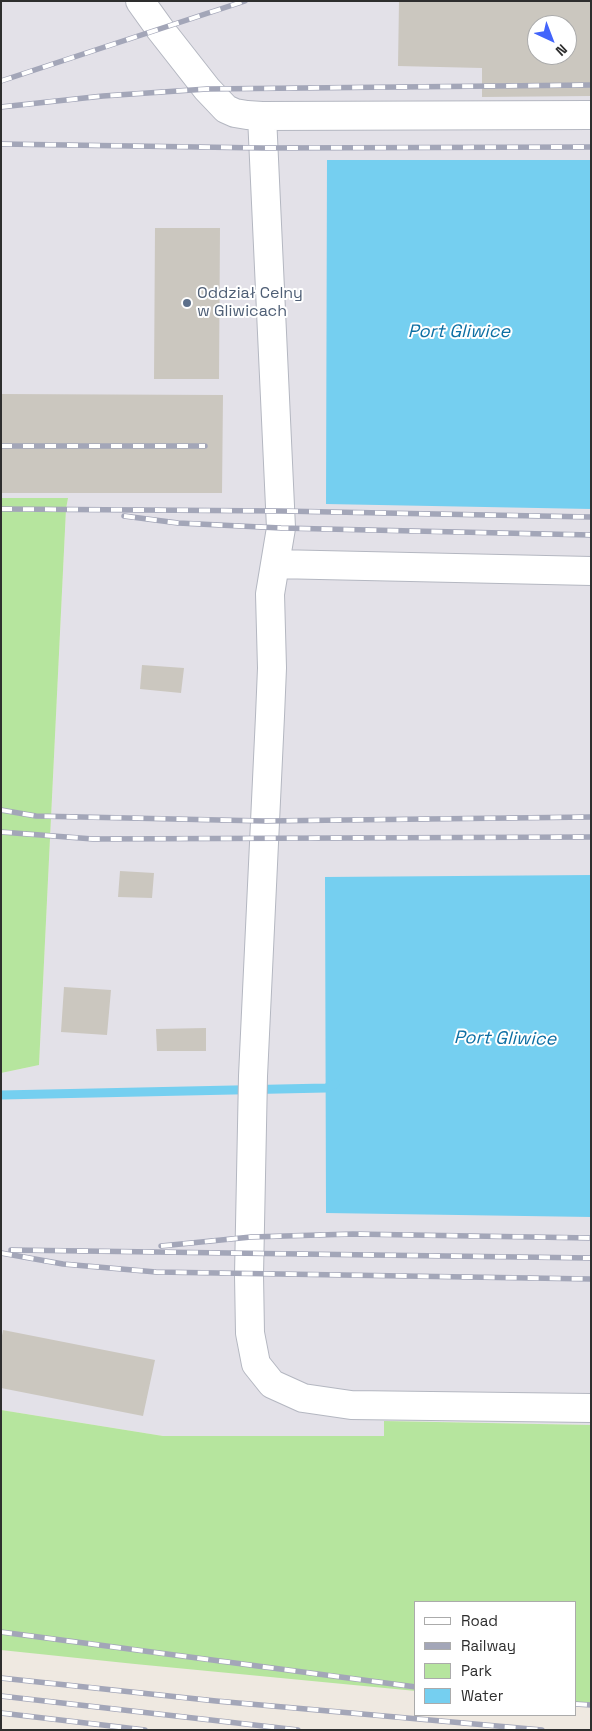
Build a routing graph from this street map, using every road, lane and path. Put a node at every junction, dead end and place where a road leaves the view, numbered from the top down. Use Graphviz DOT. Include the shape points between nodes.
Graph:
graph roads {
  1 [pos="140,1"];
  2 [pos="591,115"];
  3 [pos="262,116"];
  4 [pos="275,564"];
  5 [pos="591,571"];
  6 [pos="591,1408"];
  1 -- 3 [label="lane" via="218,102 235,113"];
  2 -- 3 [label="lane"];
  3 -- 4 [label="lane" via="281,510"];
  4 -- 5 [label="lane"];
  4 -- 6 [label="lane" via="270,594 272,668 249,1253 250,1333 256,1364 272,1384 303,1398 351,1405"];
}
